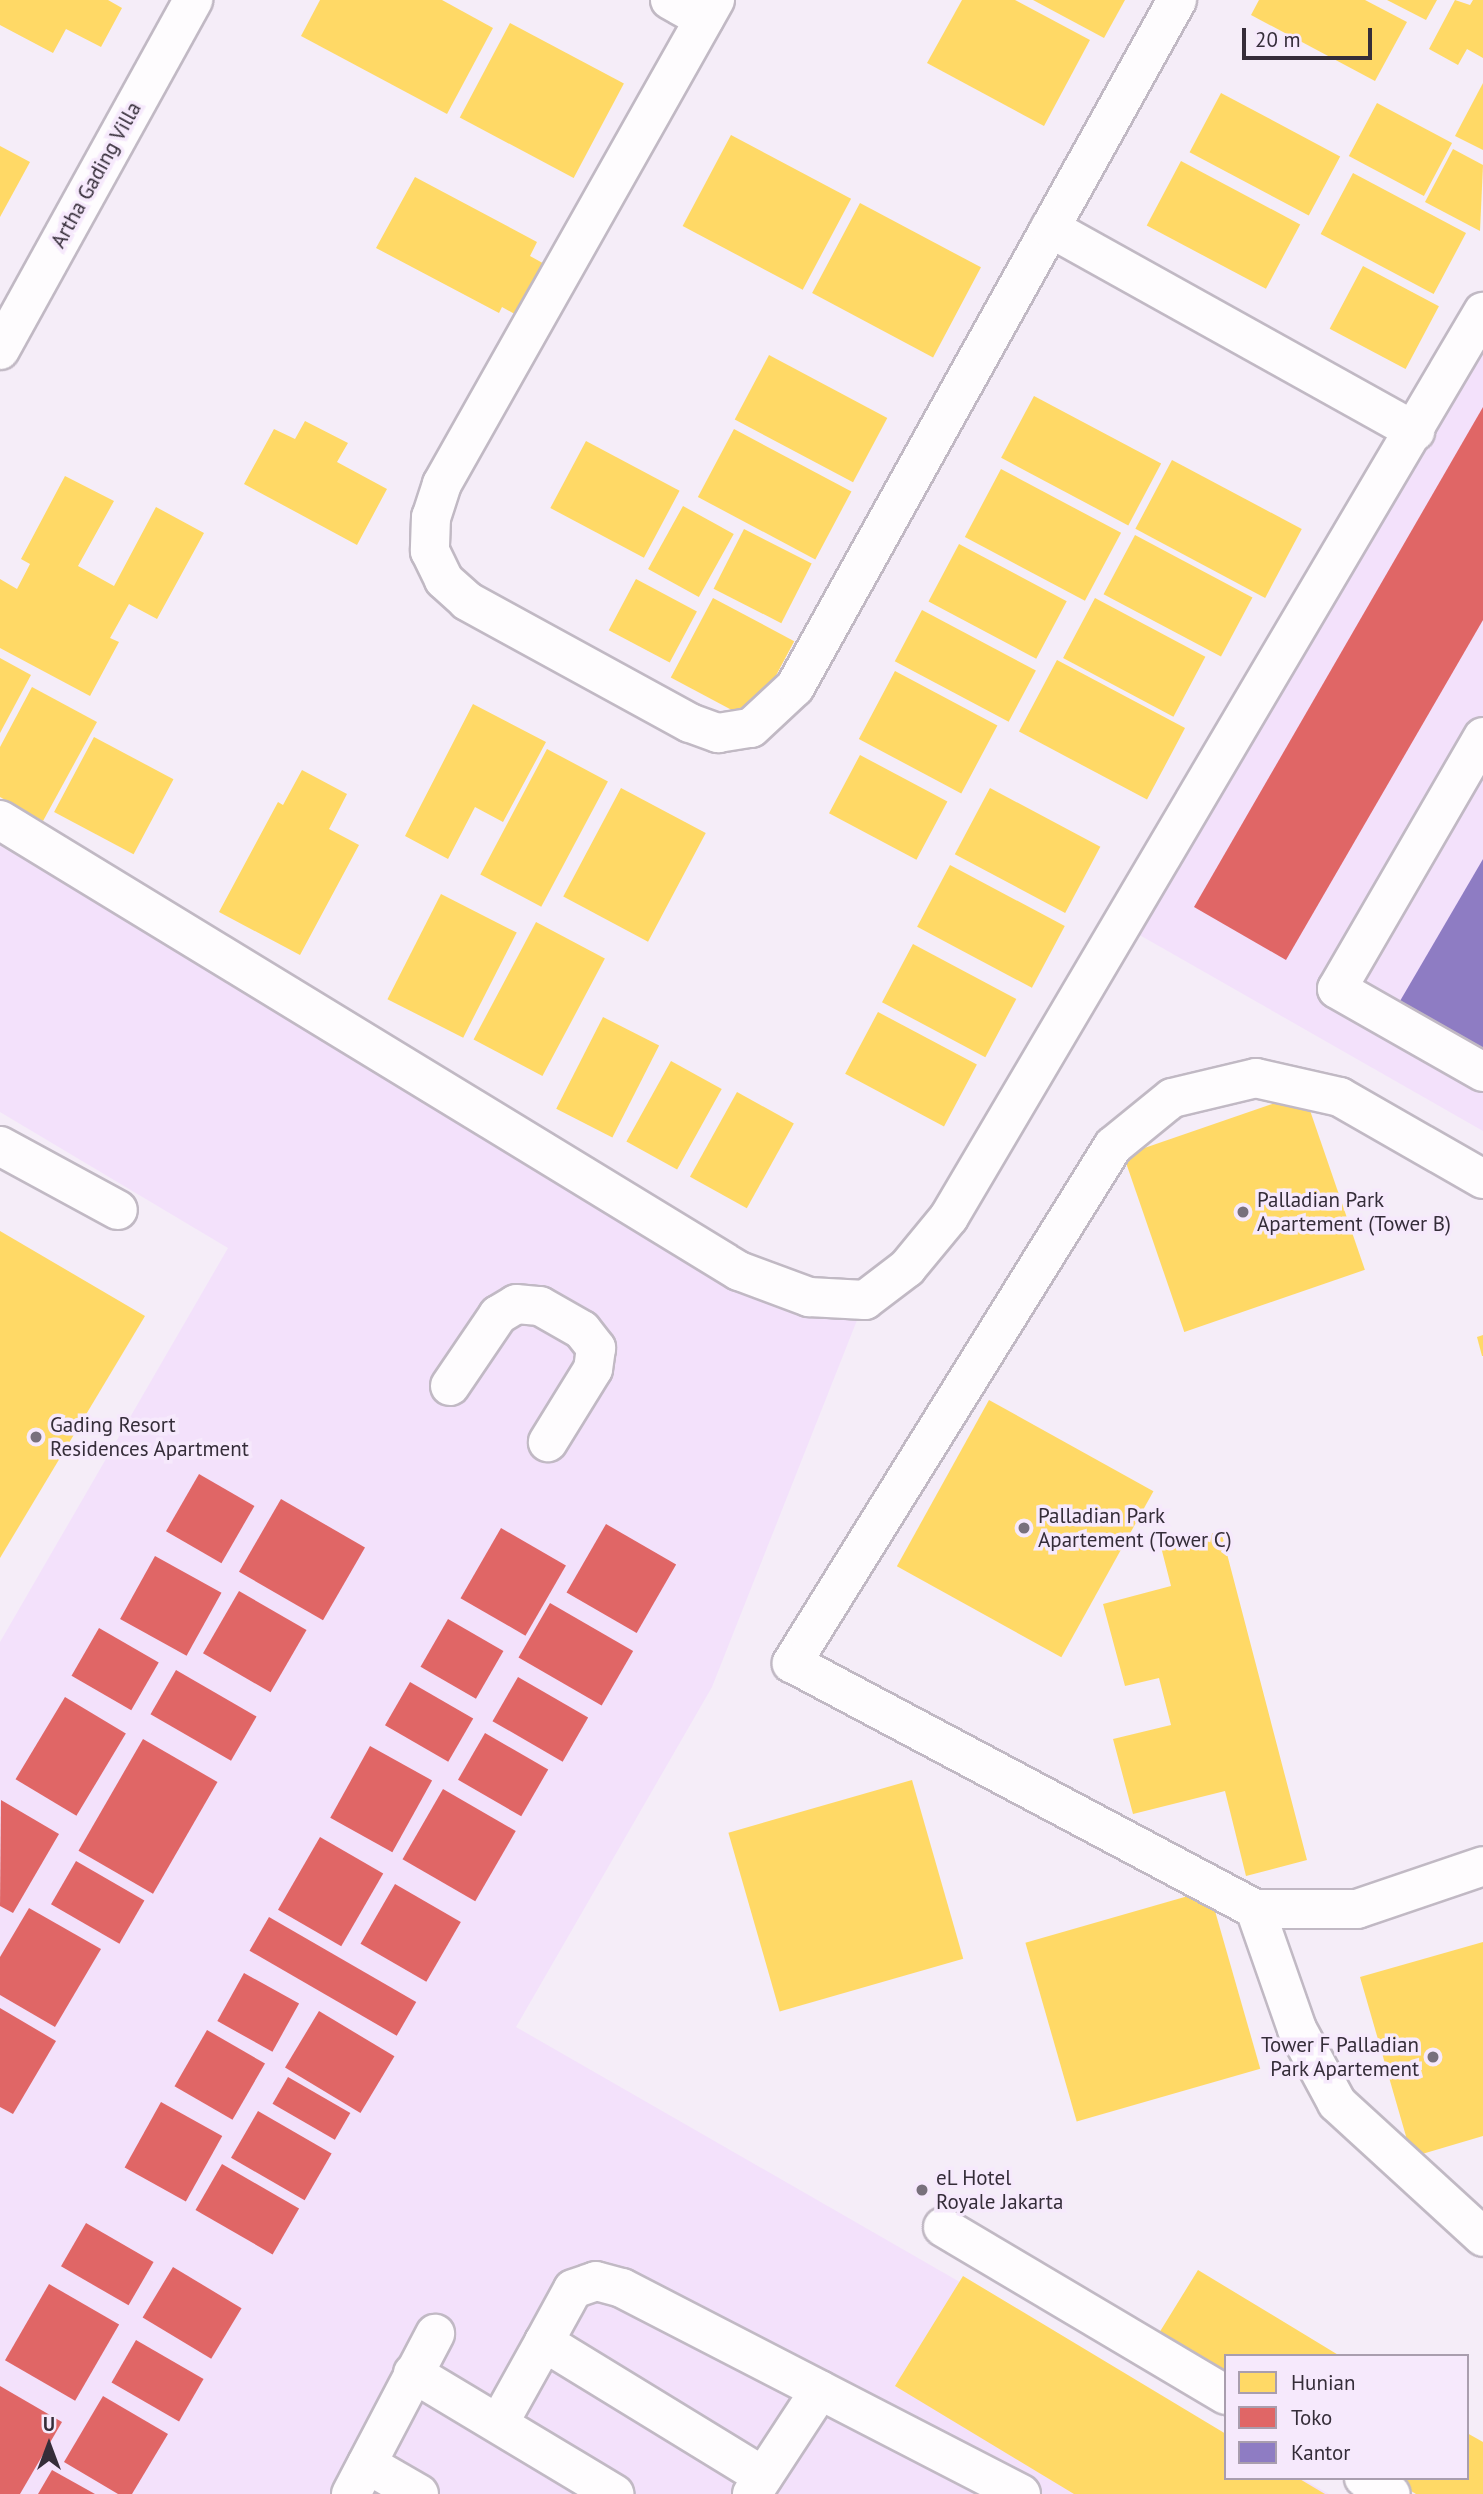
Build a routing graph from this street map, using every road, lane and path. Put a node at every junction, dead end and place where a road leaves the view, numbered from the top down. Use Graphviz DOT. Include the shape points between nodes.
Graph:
graph roads {
  1 [pos="193,0"];
  2 [pos="670,0"];
  3 [pos="1177,0"];
  4 [pos="710,10"];
  5 [pos="1050,228"];
  6 [pos="1483,313"];
  7 [pos="0,350"];
  8 [pos="1415,431"];
  9 [pos="1483,737"];
  10 [pos="0,820"];
  11 [pos="1483,1072"];
  12 [pos="0,1146"];
  13 [pos="1483,1179"];
  14 [pos="118,1210"];
  15 [pos="450,1386"];
  16 [pos="548,1442"];
  17 [pos="1483,1866"];
  18 [pos="1255,1909"];
  19 [pos="943,2227"];
  20 [pos="1483,2236"];
  21 [pos="435,2334"];
  22 [pos="544,2342"];
  23 [pos="413,2373"];
  24 [pos="820,2389"];
  25 [pos="1224,2394"];
  26 [pos="499,2423"];
  27 [pos="359,2479"];
  28 [pos="1367,2480"];
  29 [pos="757,2485"];
  30 [pos="419,2494"];
  31 [pos="614,2494"];
  32 [pos="1021,2494"];
  33 [pos="1391,2494"];
  1 -- 7 [label="street, Artha Gading Villa"];
  2 -- 4 [label="street"];
  3 -- 5 [label="street"];
  4 -- 5 [label="street" via="442,484 431,517 430,551 444,580 467,601 690,723 718,733 751,728 795,687"];
  5 -- 8 [label="street"];
  6 -- 8 [label="street"];
  8 -- 10 [label="street" via="949,1217 907,1268 865,1300 810,1297 739,1271"];
  9 -- 11 [label="street" via="1337,989"];
  12 -- 14 [label="street"];
  13 -- 18 [label="street" via="1340,1097 1256,1078 1172,1098 1114,1146 792,1663"];
  15 -- 16 [label="street" via="498,1315 516,1304 540,1306 582,1330 596,1348 593,1369"];
  17 -- 18 [label="street" via="1357,1909"];
  18 -- 20 [label="street" via="1297,2029 1337,2103"];
  19 -- 25 [label="street"];
  21 -- 23 [label="street"];
  22 -- 24 [label="street" via="573,2290 596,2281 622,2288"];
  22 -- 26 [label="street"];
  22 -- 29 [label="street"];
  23 -- 26 [label="street"];
  23 -- 27 [label="street"];
  24 -- 29 [label="street"];
  24 -- 32 [label="street"];
  26 -- 31 [label="street"];
  27 -- 30 [label="street"];
  28 -- 33 [label="street"];
}
